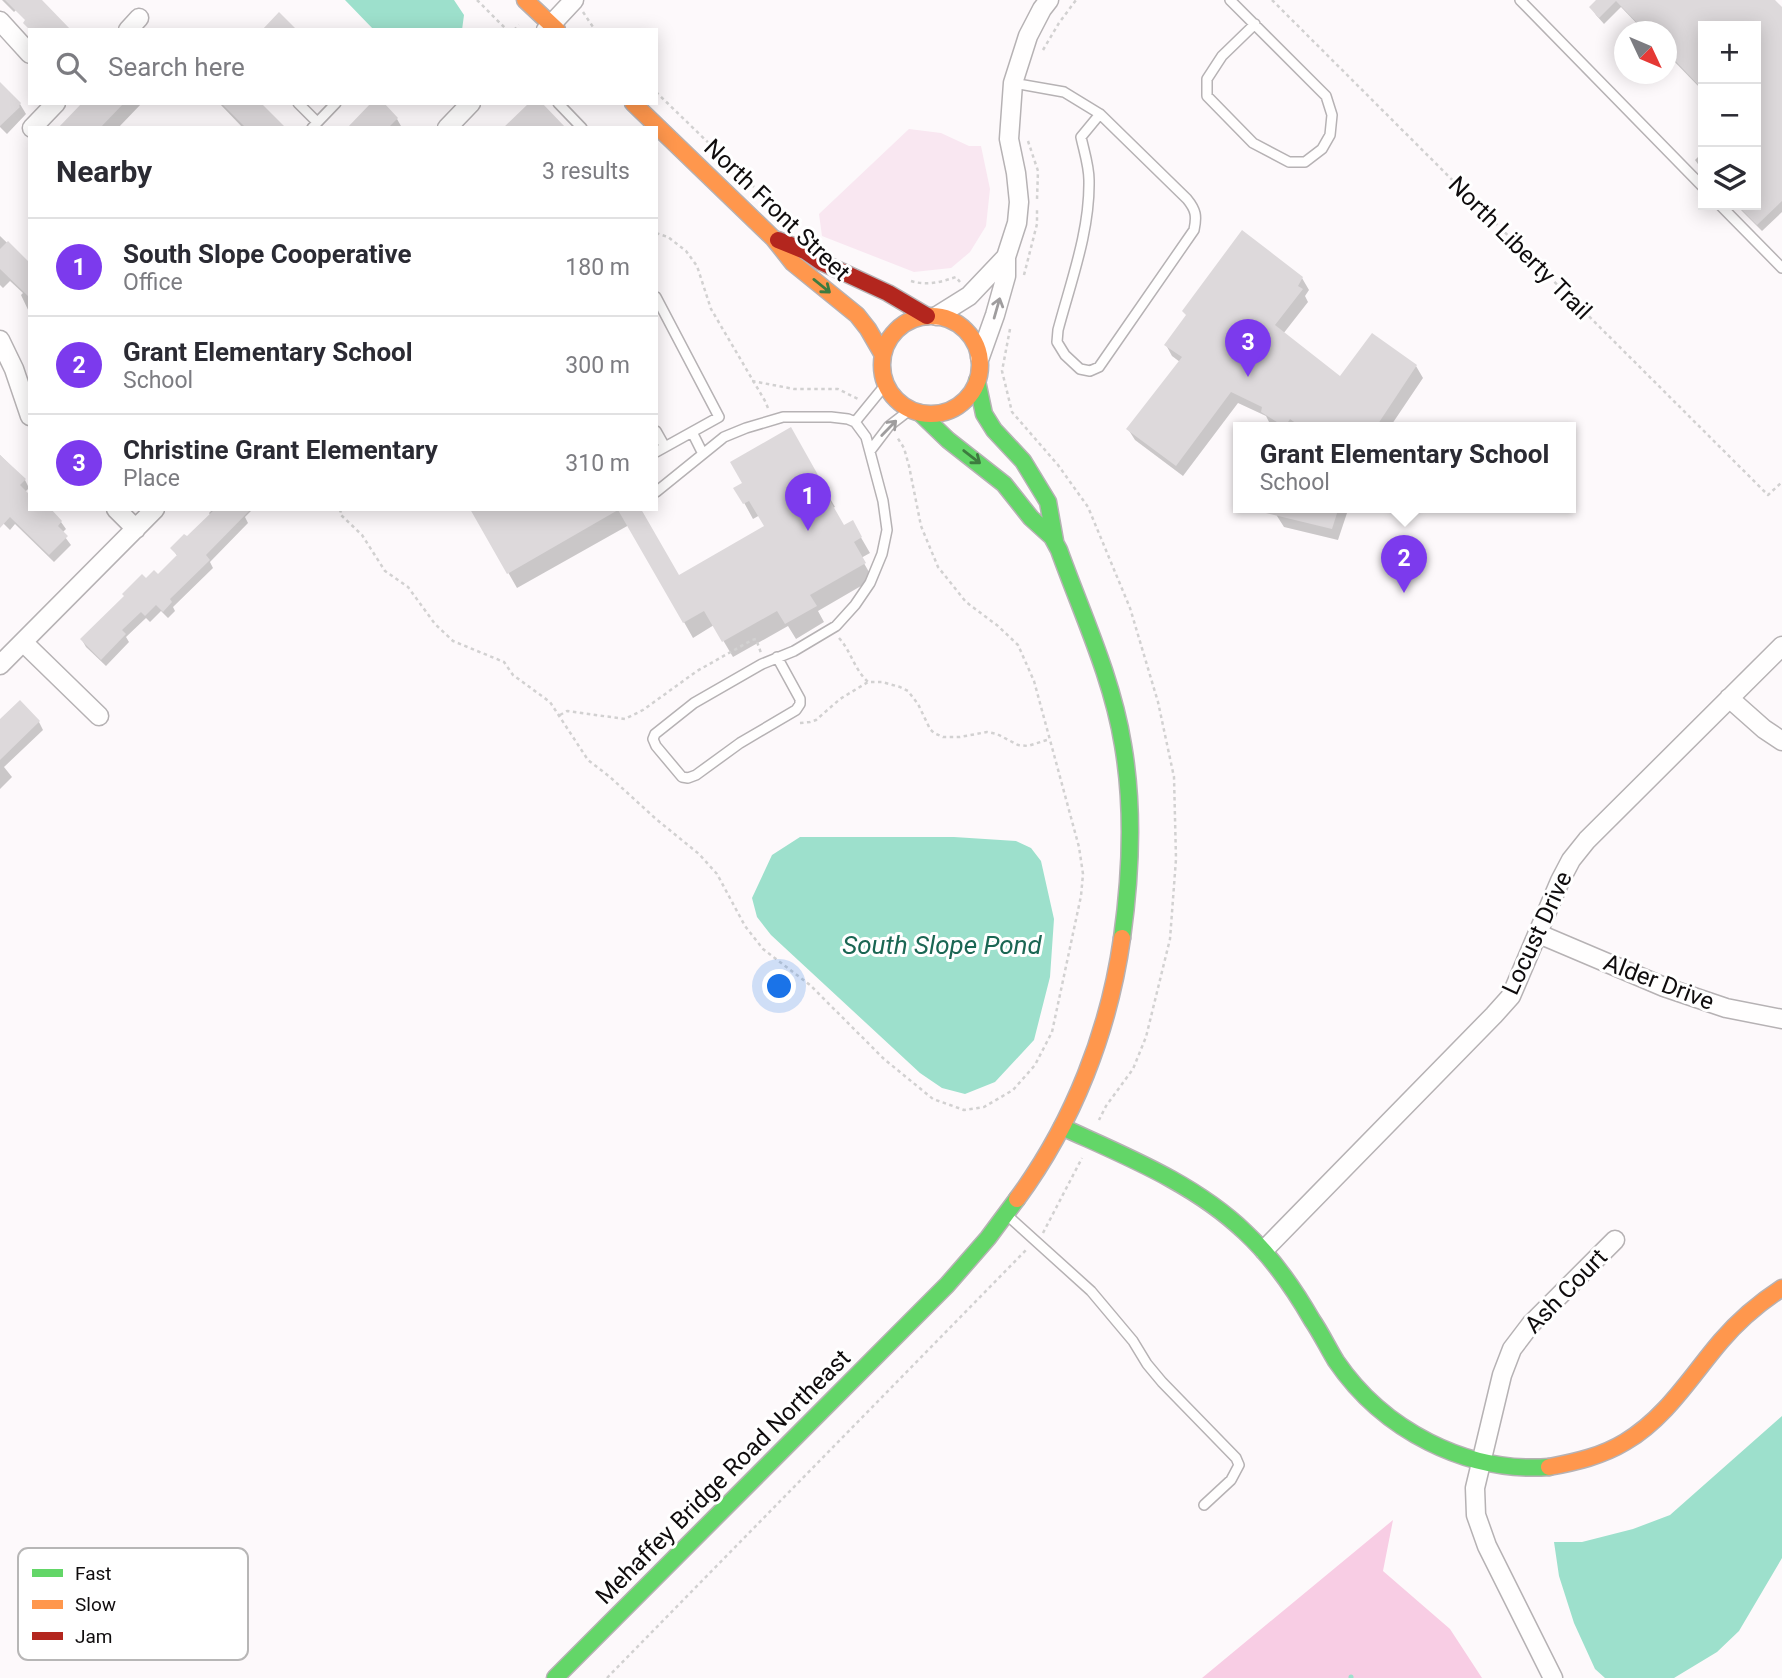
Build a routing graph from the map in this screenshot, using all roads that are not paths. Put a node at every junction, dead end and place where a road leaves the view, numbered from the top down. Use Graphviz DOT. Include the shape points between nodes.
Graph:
graph roads {
  1 [pos="525,0"];
  2 [pos="574,0"];
  3 [pos="1049,0"];
  4 [pos="1230,0"];
  5 [pos="1520,0"];
  6 [pos="0,21"];
  7 [pos="1255,24"];
  8 [pos="551,28"];
  9 [pos="28,52"];
  10 [pos="1013,83"];
  11 [pos="54,105"];
  12 [pos="299,105"];
  13 [pos="334,105"];
  14 [pos="469,105"];
  15 [pos="560,105"];
  16 [pos="635,105"];
  17 [pos="1100,114"];
  18 [pos="314,125"];
  19 [pos="34,126"];
  20 [pos="449,126"];
  21 [pos="580,126"];
  22 [pos="657,126"];
  23 [pos="658,127"];
  24 [pos="1698,182"];
  25 [pos="1725,210"];
  26 [pos="774,239"];
  27 [pos="1006,257"];
  28 [pos="1782,268"];
  29 [pos="658,301"];
  30 [pos="932,316"];
  31 [pos="0,340"];
  32 [pos="883,355"];
  33 [pos="980,357"];
  34 [pos="977,381"];
  35 [pos="886,384"];
  36 [pos="28,410"];
  37 [pos="916,411"];
  38 [pos="855,422"];
  39 [pos="692,432"];
  40 [pos="661,449"];
  41 [pos="870,451"];
  42 [pos="703,454"];
  43 [pos="658,490"];
  44 [pos="118,511"];
  45 [pos="153,511"];
  46 [pos="136,529"];
  47 [pos="1055,541"];
  48 [pos="23,642"];
  49 [pos="1782,646"];
  50 [pos="777,657"];
  51 [pos="0,665"];
  52 [pos="1730,698"];
  53 [pos="99,716"];
  54 [pos="1782,741"];
  55 [pos="1539,934"];
  56 [pos="1782,1019"];
  57 [pos="1062,1127"];
  58 [pos="1007,1214"];
  59 [pos="1615,1240"];
  60 [pos="1264,1250"];
  61 [pos="1782,1288"];
  62 [pos="1481,1461"];
  63 [pos="1204,1505"];
  64 [pos="557,1677"];
  65 [pos="1553,1678"];
  1 -- 8 [label="main road"];
  2 -- 8 [label="street"];
  3 -- 10 [label="street" via="1028,36"];
  4 -- 7 [label="lane"];
  5 -- 24 [label="lane"];
  6 -- 9 [label="street"];
  7 -- 7 [label="lane" via="1326,96 1332,116 1330,135 1322,149 1305,162 1289,162 1252,143 1207,96 1207,79 1222,56"];
  10 -- 17 [label="lane" via="1064,92"];
  10 -- 27 [label="street" via="1009,139 1019,202"];
  11 -- 19 [label="street"];
  12 -- 18 [label="lane"];
  13 -- 18 [label="lane"];
  14 -- 20 [label="street"];
  15 -- 21 [label="lane"];
  16 -- 22 [label="main road, North Front Street"];
  17 -- 17 [label="lane" via="1187,199 1197,216 1194,230 1099,368 1090,371 1080,369 1057,342 1087,216 1089,178 1081,137"];
  23 -- 26 [label="main road, North Front Street"];
  25 -- 28 [label="lane"];
  26 -- 30 [label="main road"];
  26 -- 32 [label="main road, North Front Street, one-way" via="793,263 857,315"];
  27 -- 30 [label="street" via="969,296"];
  33 -- 27 [label="street, one-way" via="1006,276"];
  29 -- 39 [label="lane" via="719,416"];
  30 -- 32 [label="main road" via="899,328"];
  30 -- 33 [label="main road" via="958,324 976,344"];
  31 -- 36 [label="street"];
  32 -- 35 [label="main road"];
  33 -- 34 [label="main road"];
  34 -- 37 [label="main road" via="971,394 948,411"];
  34 -- 47 [label="main road" via="984,414 1023,461 1048,502"];
  35 -- 37 [label="main road" via="906,407"];
  35 -- 38 [label="lane"];
  37 -- 41 [label="lane" via="888,426"];
  37 -- 47 [label="main road, one-way" via="1012,492 1031,519"];
  38 -- 41 [label="lane"];
  38 -- 42 [label="lane" via="831,416 783,417 724,437"];
  39 -- 40 [label="lane"];
  39 -- 42 [label="lane"];
  41 -- 50 [label="lane" via="887,530 883,554 870,583 832,628"];
  42 -- 43 [label="lane"];
  44 -- 46 [label="street"];
  45 -- 46 [label="street"];
  46 -- 48 [label="street"];
  47 -- 57 [label="main road" via="1116,714 1127,778 1130,852 1124,934 1112,991 1085,1076"];
  48 -- 51 [label="street"];
  48 -- 53 [label="street"];
  49 -- 52 [label="street, Locust Drive"];
  50 -- 50 [label="lane" via="800,705 696,775 682,777 656,746 654,734 694,703"];
  52 -- 54 [label="street"];
  52 -- 55 [label="street, Locust Drive" via="1587,840 1566,871"];
  55 -- 56 [label="street, Alder Drive" via="1664,988 1726,1008"];
  55 -- 60 [label="street, Locust Drive" via="1511,996"];
  57 -- 58 [label="main road"];
  57 -- 60 [label="main road" via="1192,1191"];
  58 -- 63 [label="lane" via="1091,1291 1162,1382 1237,1458 1239,1465 1231,1480"];
  58 -- 64 [label="main road, Mehaffey Bridge Road Northeast" via="923,1309"];
  59 -- 62 [label="street, Ash Court" via="1512,1349"];
  60 -- 62 [label="main road" via="1363,1395 1407,1431 1438,1448"];
  61 -- 62 [label="main road" via="1731,1329 1675,1399 1627,1441 1601,1455 1539,1469"];
  62 -- 65 [label="street, Ash Court" via="1476,1515"];
}
